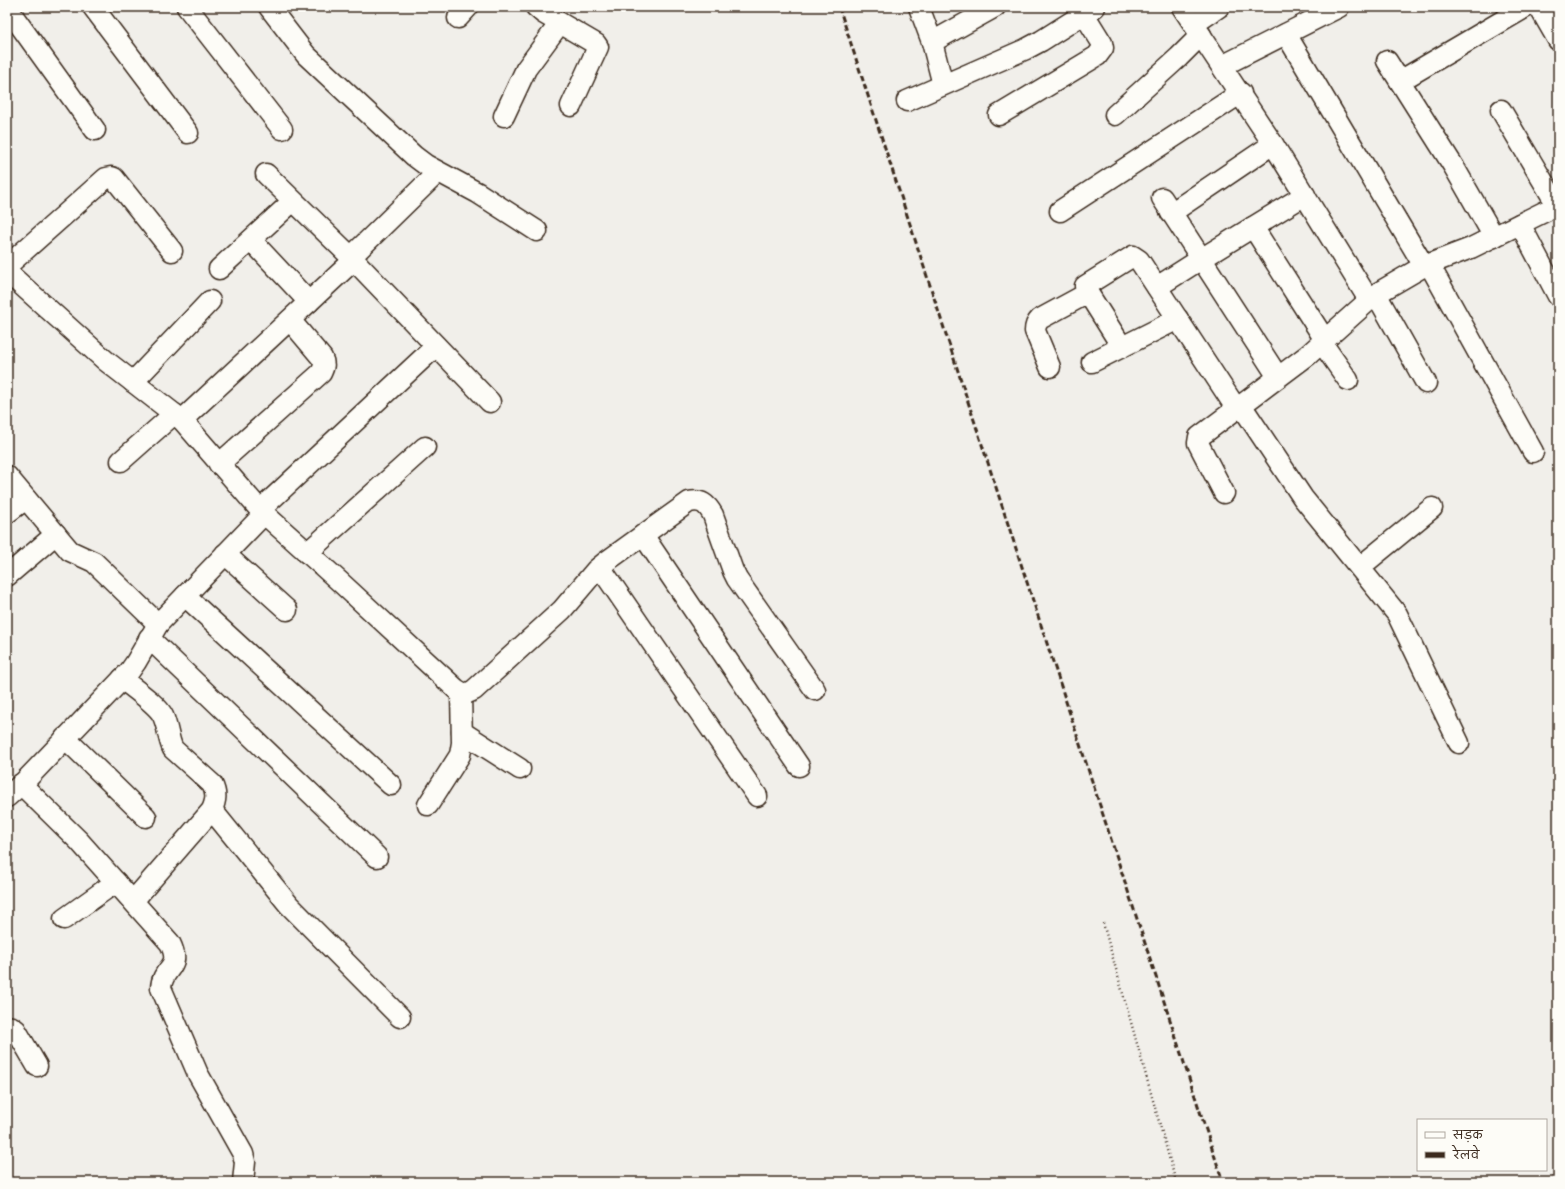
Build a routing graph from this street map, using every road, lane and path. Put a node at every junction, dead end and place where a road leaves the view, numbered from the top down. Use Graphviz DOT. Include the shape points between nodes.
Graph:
graph roads {
  1 [pos="93,7"];
  2 [pos="187,7"];
  3 [pos="269,7"];
  4 [pos="536,7"];
  5 [pos="919,7"];
  6 [pos="995,7"];
  7 [pos="1182,7"];
  8 [pos="1219,7"];
  9 [pos="1339,7"];
  10 [pos="1526,7"];
  11 [pos="1539,7"];
  12 [pos="1090,10"];
  13 [pos="13,12"];
  14 [pos="560,16"];
  15 [pos="1197,29"];
  16 [pos="1286,34"];
  17 [pos="1558,40"];
  18 [pos="932,42"];
  19 [pos="1387,61"];
  20 [pos="1222,66"];
  21 [pos="1400,81"];
  22 [pos="943,85"];
  23 [pos="1241,93"];
  24 [pos="907,101"];
  25 [pos="571,106"];
  26 [pos="1501,110"];
  27 [pos="1115,114"];
  28 [pos="999,115"];
  29 [pos="504,116"];
  30 [pos="282,129"];
  31 [pos="95,130"];
  32 [pos="188,132"];
  33 [pos="1273,144"];
  34 [pos="438,172"];
  35 [pos="266,174"];
  36 [pos="1305,195"];
  37 [pos="293,201"];
  38 [pos="1558,205"];
  39 [pos="1060,212"];
  40 [pos="1520,224"];
  41 [pos="1253,227"];
  42 [pos="537,231"];
  43 [pos="1494,237"];
  44 [pos="251,240"];
  45 [pos="172,251"];
  46 [pos="353,258"];
  47 [pos="1201,259"];
  48 [pos="1427,265"];
  49 [pos="7,266"];
  50 [pos="219,269"];
  51 [pos="7,272"];
  52 [pos="1157,287"];
  53 [pos="1088,294"];
  54 [pos="1558,296"];
  55 [pos="1373,297"];
  56 [pos="210,301"];
  57 [pos="310,302"];
  58 [pos="1178,319"];
  59 [pos="290,320"];
  60 [pos="1324,341"];
  61 [pos="436,346"];
  62 [pos="1122,347"];
  63 [pos="1092,362"];
  64 [pos="1050,368"];
  65 [pos="1278,377"];
  66 [pos="1348,380"];
  67 [pos="133,382"];
  68 [pos="1426,383"];
  69 [pos="490,402"];
  70 [pos="1238,406"];
  71 [pos="178,417"];
  72 [pos="425,447"];
  73 [pos="1533,452"];
  74 [pos="121,461"];
  75 [pos="219,464"];
  76 [pos="7,476"];
  77 [pos="1224,493"];
  78 [pos="26,499"];
  79 [pos="1432,508"];
  80 [pos="262,512"];
  81 [pos="7,513"];
  82 [pos="56,534"];
  83 [pos="643,535"];
  84 [pos="307,553"];
  85 [pos="225,554"];
  86 [pos="600,567"];
  87 [pos="1360,567"];
  88 [pos="7,576"];
  89 [pos="185,596"];
  90 [pos="287,610"];
  91 [pos="154,631"];
  92 [pos="122,679"];
  93 [pos="815,690"];
  94 [pos="461,693"];
  95 [pos="462,732"];
  96 [pos="65,738"];
  97 [pos="1459,743"];
  98 [pos="799,766"];
  99 [pos="520,769"];
  100 [pos="391,785"];
  101 [pos="14,790"];
  102 [pos="757,796"];
  103 [pos="428,805"];
  104 [pos="212,810"];
  105 [pos="146,818"];
  106 [pos="377,857"];
  107 [pos="116,882"];
  108 [pos="133,901"];
  109 [pos="64,919"];
  110 [pos="1103,923"];
  111 [pos="400,1017"];
  112 [pos="7,1026"];
  113 [pos="37,1066"];
  114 [pos="243,1182"];
  115 [pos="1176,1182"];
  1 -- 32 [label="street"];
  2 -- 30 [label="street"];
  3 -- 34 [label="street" via="306,55 414,156"];
  4 -- 14 [label="street"];
  5 -- 18 [label="street"];
  6 -- 18 [label="street"];
  7 -- 15 [label="street"];
  8 -- 15 [label="street"];
  9 -- 16 [label="street"];
  10 -- 21 [label="street"];
  11 -- 17 [label="street"];
  12 -- 22 [label="street" via="1031,46"];
  12 -- 28 [label="street" via="1102,43 1097,56"];
  13 -- 31 [label="street"];
  14 -- 25 [label="street" via="598,47"];
  14 -- 29 [label="street" via="526,69"];
  15 -- 20 [label="street"];
  15 -- 27 [label="street" via="1179,57"];
  16 -- 20 [label="street"];
  16 -- 48 [label="street"];
  18 -- 22 [label="street"];
  19 -- 21 [label="street"];
  20 -- 23 [label="street"];
  21 -- 43 [label="street"];
  22 -- 24 [label="street"];
  23 -- 33 [label="street"];
  23 -- 39 [label="street"];
  26 -- 38 [label="street"];
  33 -- 36 [label="street"];
  33 -- 47 [label="street" via="1166,206"];
  34 -- 42 [label="street" via="478,193"];
  34 -- 46 [label="street"];
  35 -- 37 [label="street"];
  36 -- 41 [label="street"];
  36 -- 55 [label="street"];
  37 -- 44 [label="street"];
  37 -- 46 [label="street"];
  38 -- 40 [label="street"];
  40 -- 43 [label="street"];
  40 -- 54 [label="street"];
  41 -- 47 [label="street"];
  41 -- 60 [label="street"];
  43 -- 48 [label="street"];
  44 -- 50 [label="street"];
  44 -- 57 [label="street"];
  45 -- 49 [label="street" via="111,177 106,178"];
  46 -- 57 [label="street"];
  46 -- 61 [label="street"];
  47 -- 52 [label="street"];
  47 -- 65 [label="street"];
  48 -- 55 [label="street"];
  48 -- 73 [label="street"];
  51 -- 67 [label="street"];
  52 -- 53 [label="street" via="1139,260 1133,256 1087,284 1085,288"];
  52 -- 58 [label="street"];
  53 -- 62 [label="street"];
  53 -- 64 [label="street" via="1036,323 1035,331"];
  55 -- 60 [label="street"];
  55 -- 68 [label="street"];
  56 -- 67 [label="street"];
  57 -- 59 [label="street"];
  58 -- 62 [label="street"];
  58 -- 70 [label="street"];
  59 -- 71 [label="street"];
  59 -- 75 [label="street" via="322,358 324,368"];
  60 -- 65 [label="street"];
  60 -- 66 [label="street"];
  61 -- 69 [label="street"];
  61 -- 80 [label="street"];
  62 -- 63 [label="street"];
  65 -- 70 [label="street"];
  67 -- 71 [label="street"];
  70 -- 77 [label="street" via="1198,440"];
  70 -- 87 [label="street" via="1300,494"];
  71 -- 74 [label="street"];
  71 -- 75 [label="street"];
  72 -- 84 [label="street"];
  75 -- 80 [label="street"];
  76 -- 78 [label="street"];
  78 -- 81 [label="street"];
  78 -- 82 [label="street"];
  79 -- 87 [label="street"];
  80 -- 84 [label="street"];
  80 -- 85 [label="street"];
  82 -- 88 [label="street"];
  82 -- 91 [label="street" via="70,551 94,562"];
  83 -- 86 [label="street"];
  83 -- 93 [label="street" via="689,502 696,500 704,503 713,515 737,578"];
  83 -- 98 [label="street"];
  84 -- 94 [label="street"];
  85 -- 89 [label="street"];
  85 -- 90 [label="street"];
  86 -- 94 [label="street" via="562,610 486,679 470,692"];
  86 -- 102 [label="street"];
  87 -- 97 [label="street" via="1397,614"];
  89 -- 91 [label="street"];
  89 -- 100 [label="street"];
  91 -- 92 [label="street" via="136,662"];
  91 -- 106 [label="street"];
  92 -- 96 [label="street"];
  92 -- 104 [label="street" via="158,708 173,749 212,784 216,791"];
  94 -- 95 [label="street"];
  95 -- 99 [label="street"];
  95 -- 103 [label="street" via="460,755"];
  96 -- 101 [label="street"];
  96 -- 105 [label="street"];
  101 -- 107 [label="street" via="79,841"];
  104 -- 108 [label="street"];
  104 -- 111 [label="street" via="288,905"];
  107 -- 108 [label="street"];
  107 -- 109 [label="street"];
  108 -- 114 [label="street" via="175,952 175,960 163,977 161,988 198,1074 243,1154"];
  110 -- 115 [label="path"];
  112 -- 113 [label="street" via="16,1030"];
}
